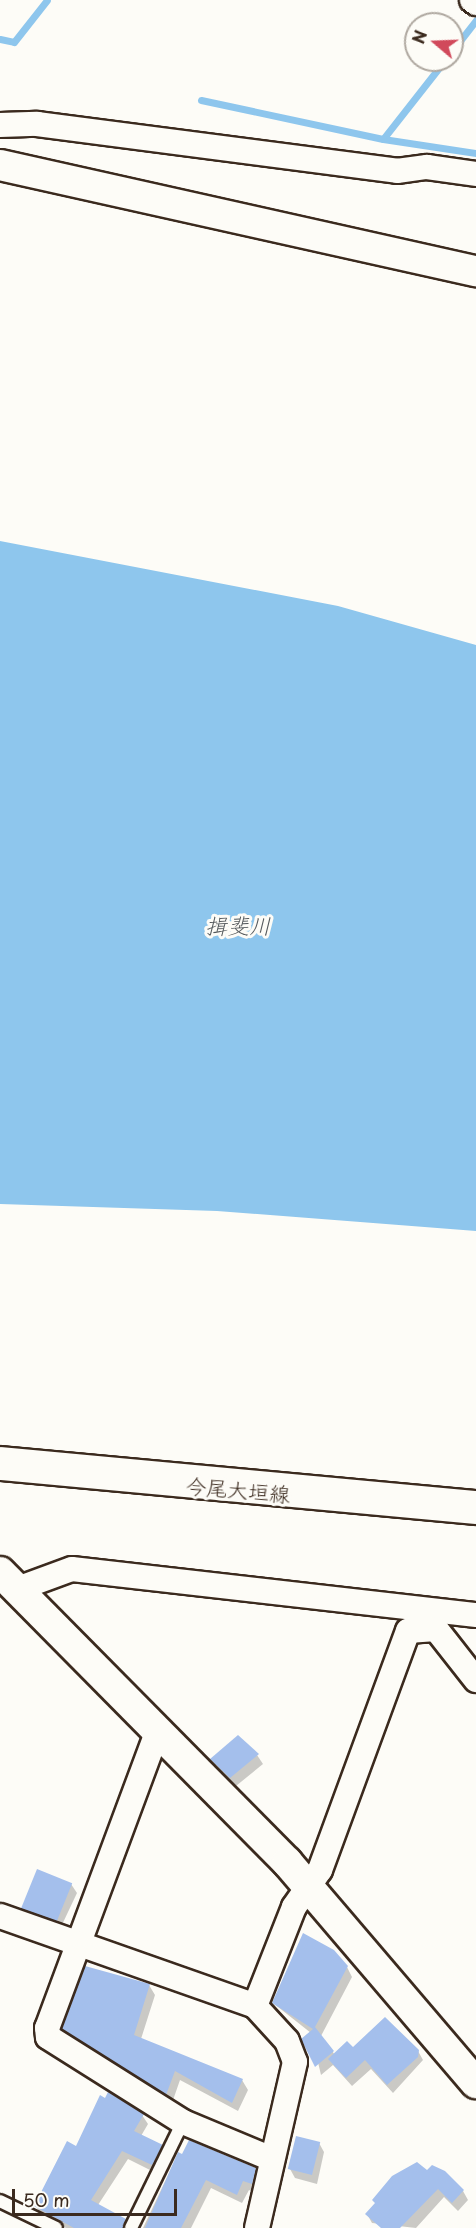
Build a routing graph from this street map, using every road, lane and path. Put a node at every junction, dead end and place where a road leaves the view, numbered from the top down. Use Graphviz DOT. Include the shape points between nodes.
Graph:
graph roads {
  1 [pos="471,0"];
  2 [pos="476,3"];
  3 [pos="0,125"];
  4 [pos="0,165"];
  5 [pos="476,174"];
  6 [pos="476,271"];
  7 [pos="0,1463"];
  8 [pos="476,1507"];
  9 [pos="10,1580"];
  10 [pos="476,1615"];
  11 [pos="476,1680"];
  12 [pos="158,1730"];
  13 [pos="307,1884"];
  14 [pos="0,1916"];
  15 [pos="78,1944"];
  16 [pos="255,2006"];
  17 [pos="476,2084"];
  18 [pos="183,2122"];
  19 [pos="272,2159"];
  20 [pos="0,2201"];
  21 [pos="56,2228"];
  22 [pos="131,2228"];
  23 [pos="257,2228"];
  1 -- 2 [label="street"];
  3 -- 5 [label="street" via="37,124 397,171 427,167"];
  4 -- 6 [label="street"];
  7 -- 8 [label="main road, 今尾大垣線"];
  9 -- 10 [label="street" via="72,1569"];
  9 -- 12 [label="street"];
  11 -- 13 [label="street" via="436,1629 408,1631 320,1870"];
  12 -- 13 [label="street"];
  12 -- 15 [label="street"];
  13 -- 16 [label="street"];
  13 -- 17 [label="street"];
  14 -- 15 [label="street"];
  15 -- 16 [label="street"];
  15 -- 18 [label="street" via="46,2028 48,2037"];
  16 -- 19 [label="street" via="287,2041 295,2062"];
  18 -- 19 [label="street"];
  18 -- 22 [label="lane"];
  19 -- 23 [label="street"];
  20 -- 21 [label="lane"];
}
